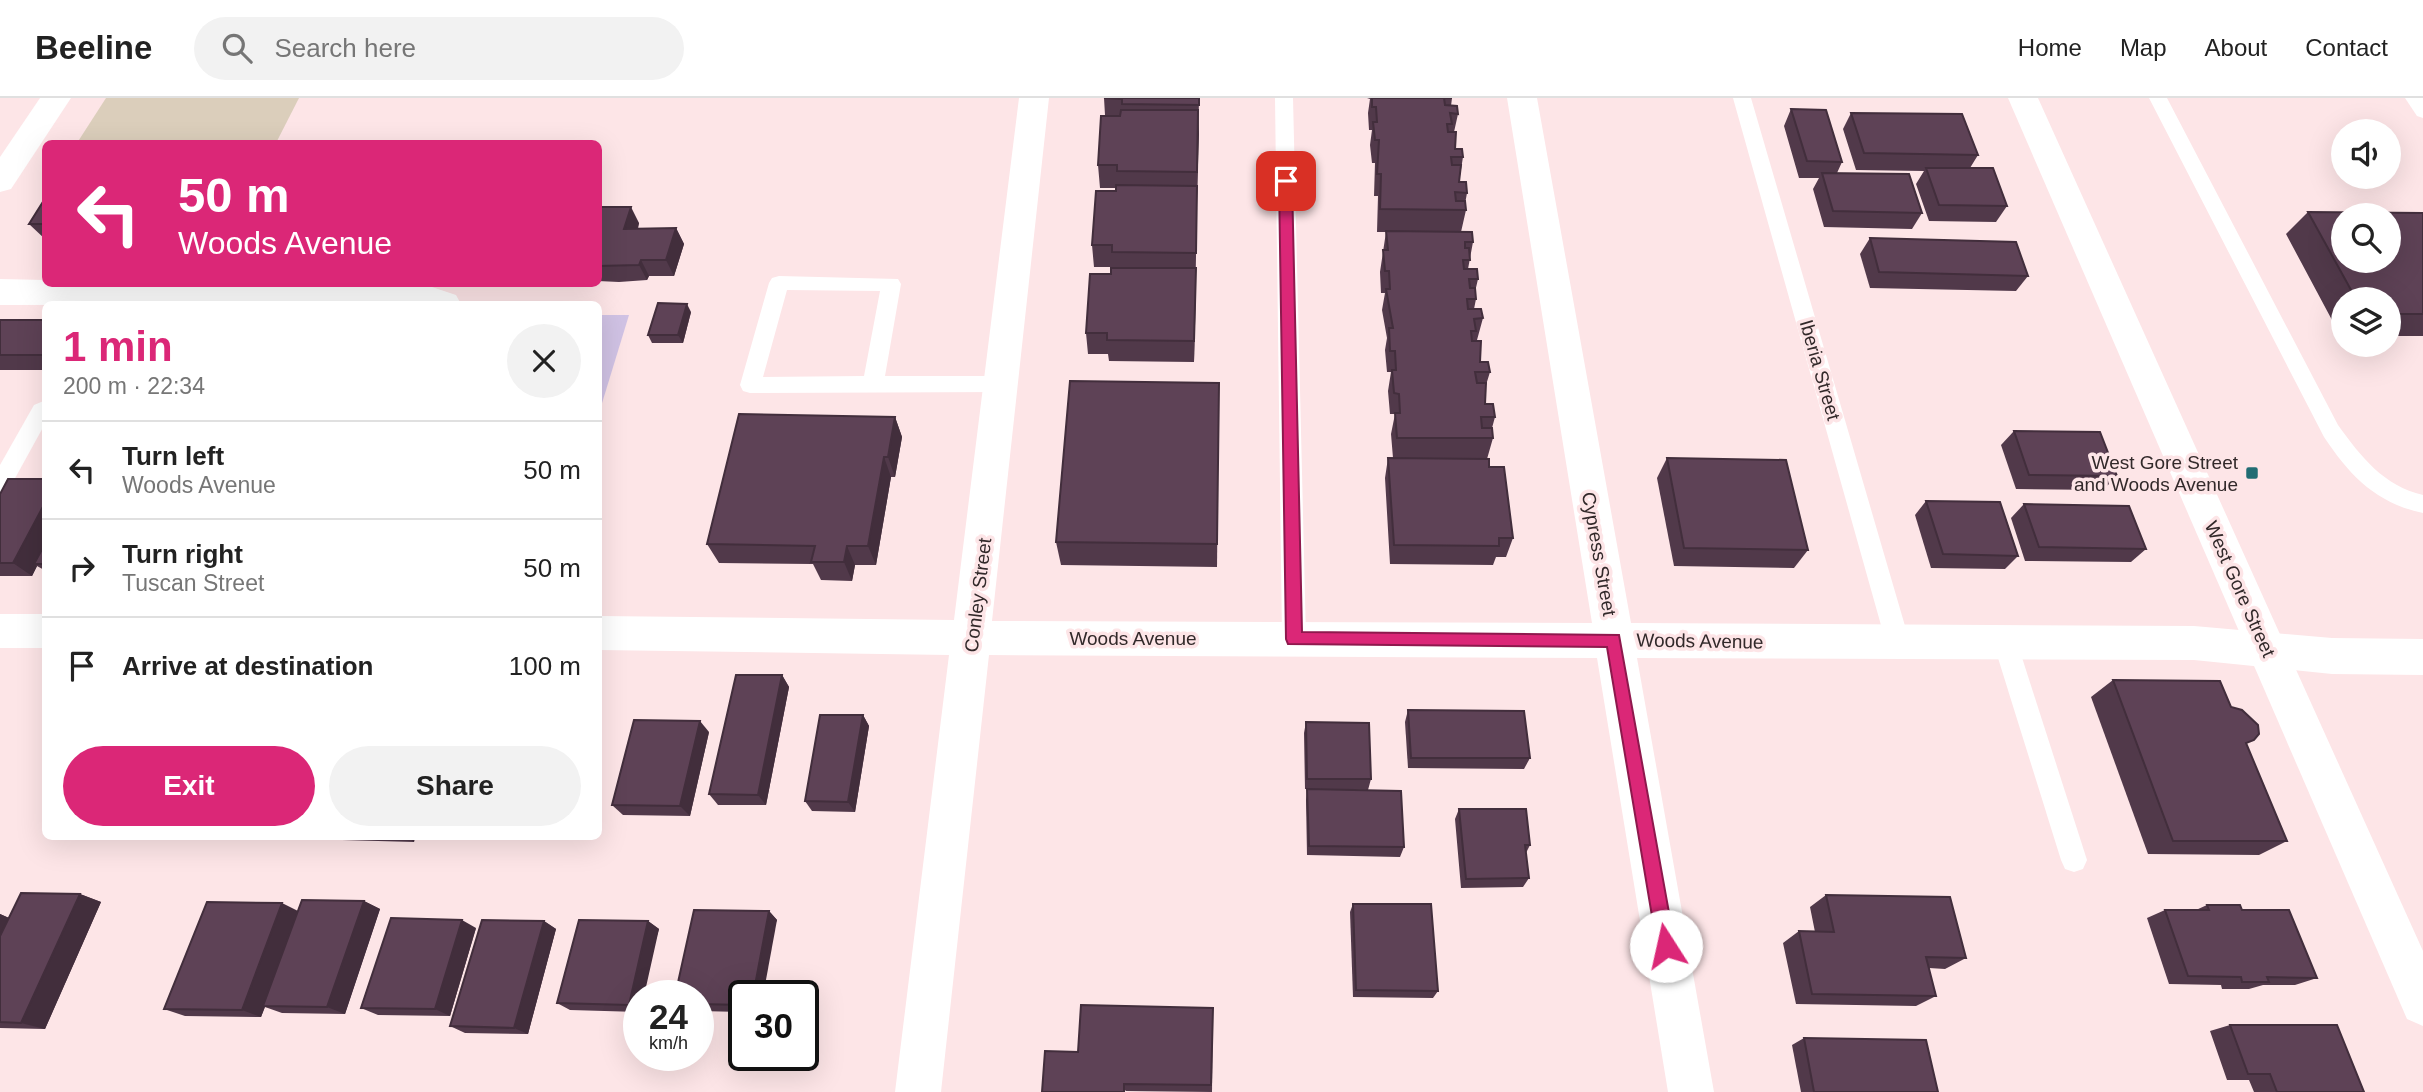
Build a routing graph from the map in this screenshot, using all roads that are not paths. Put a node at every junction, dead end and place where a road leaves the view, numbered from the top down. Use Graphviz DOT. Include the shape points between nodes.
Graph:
graph roads {
  1 [pos="56,98"];
  2 [pos="1034,98"];
  3 [pos="1284,98"];
  4 [pos="1522,98"];
  5 [pos="1742,98"];
  6 [pos="2023,98"];
  7 [pos="2158,98"];
  8 [pos="2414,98"];
  9 [pos="2423,113"];
  10 [pos="0,181"];
  11 [pos="0,292"];
  12 [pos="136,299"];
  13 [pos="436,301"];
  14 [pos="873,384"];
  15 [pos="1002,384"];
  16 [pos="42,410"];
  17 [pos="0,485"];
  18 [pos="2423,504"];
  19 [pos="0,631"];
  20 [pos="42,631"];
  21 [pos="602,633"];
  22 [pos="973,638"];
  23 [pos="1294,639"];
  24 [pos="1614,640"];
  25 [pos="2005,642"];
  26 [pos="1898,643"];
  27 [pos="2267,650"];
  28 [pos="2423,657"];
  29 [pos="2074,860"];
  30 [pos="2423,1003"];
  31 [pos="918,1092"];
  32 [pos="1691,1092"];
  1 -- 10 [label="street"];
  2 -- 15 [label="street, Conley Street"];
  3 -- 23 [label="lane"];
  4 -- 24 [label="street, Cypress Street"];
  5 -- 26 [label="lane, Iberia Street"];
  6 -- 27 [label="street, West Gore Street"];
  7 -- 18 [label="lane" via="2331,431 2357,469 2386,491"];
  8 -- 9 [label="lane"];
  11 -- 12 [label="street"];
  12 -- 13 [label="street" via="394,293"];
  14 -- 14 [label="lane" via="750,384 779,283 891,284"];
  14 -- 15 [label="lane"];
  15 -- 22 [label="street, Conley Street"];
  16 -- 17 [label="lane"];
  19 -- 20 [label="street"];
  21 -- 22 [label="street, Woods Avenue"];
  22 -- 23 [label="street, Woods Avenue"];
  22 -- 31 [label="street, Conley Street"];
  23 -- 24 [label="street, Woods Avenue"];
  24 -- 26 [label="street, Woods Avenue"];
  24 -- 32 [label="street, Cypress Street"];
  25 -- 26 [label="street, Woods Avenue"];
  25 -- 27 [label="street, Woods Avenue" via="2194,642"];
  25 -- 29 [label="lane"];
  27 -- 28 [label="street, Woods Avenue"];
  27 -- 30 [label="street, West Gore Street"];
}
